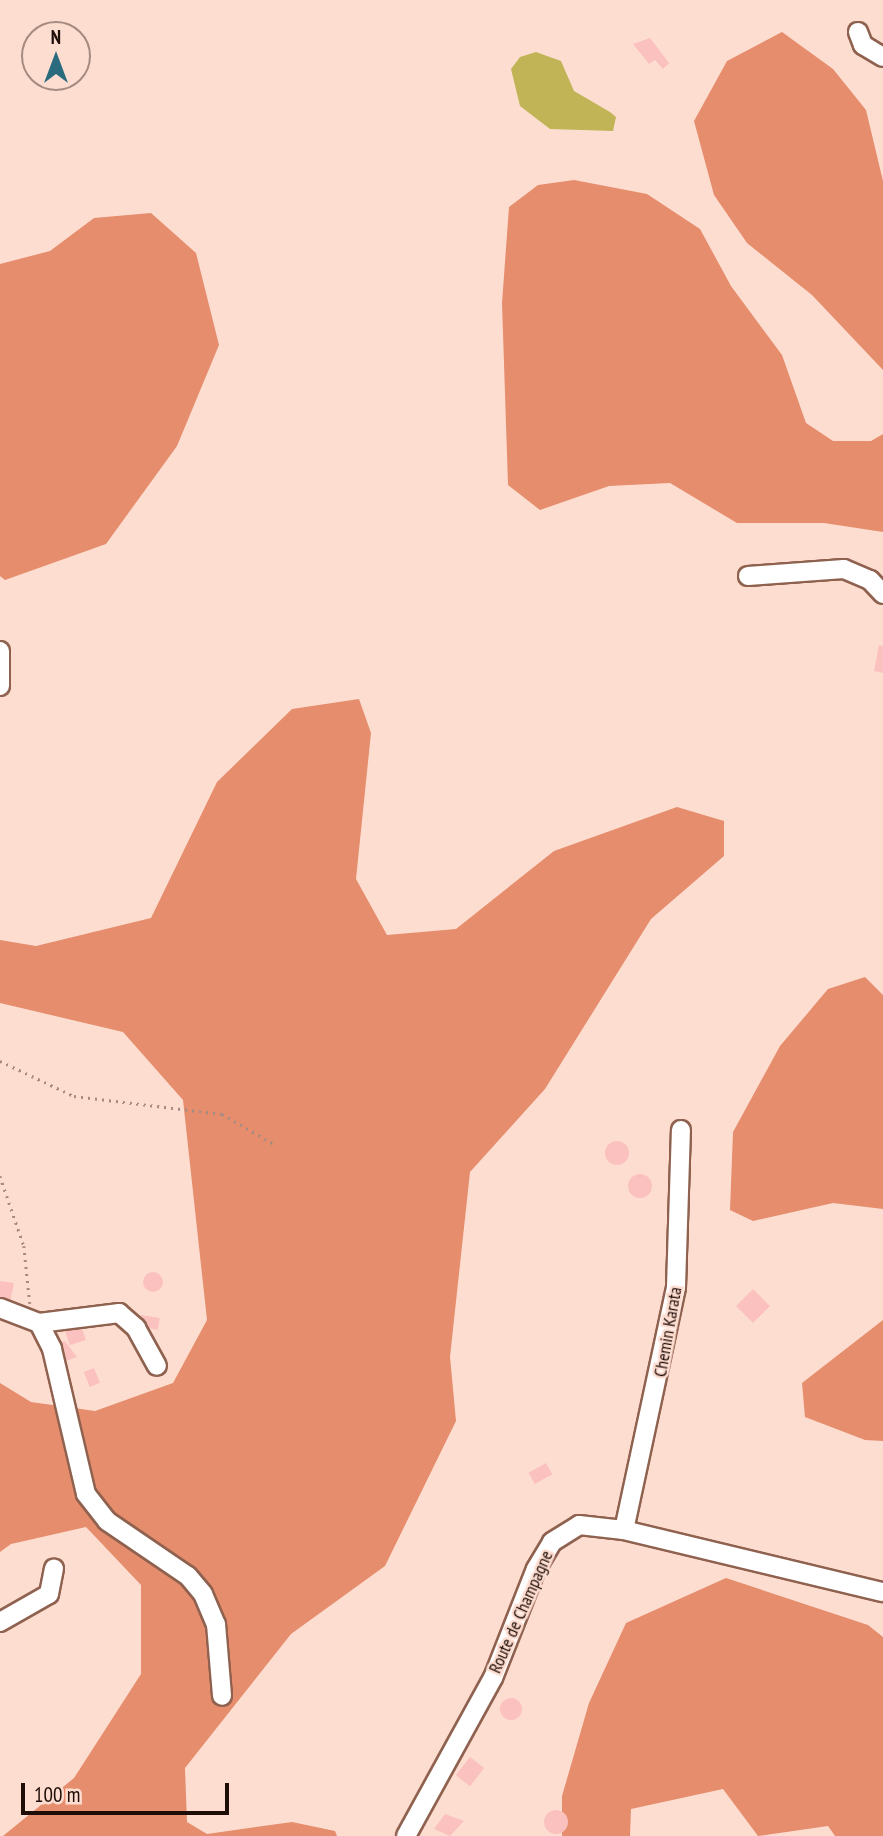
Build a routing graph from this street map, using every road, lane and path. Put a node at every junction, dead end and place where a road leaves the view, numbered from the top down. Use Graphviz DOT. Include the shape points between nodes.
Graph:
graph roads {
  1 [pos="858,32"];
  2 [pos="883,57"];
  3 [pos="748,576"];
  4 [pos="883,594"];
  5 [pos="0,651"];
  6 [pos="0,686"];
  7 [pos="0,1061"];
  8 [pos="681,1130"];
  9 [pos="274,1144"];
  10 [pos="0,1176"];
  11 [pos="0,1308"];
  12 [pos="34,1320"];
  13 [pos="158,1366"];
  14 [pos="624,1530"];
  15 [pos="54,1568"];
  16 [pos="883,1592"];
  17 [pos="0,1622"];
  18 [pos="222,1696"];
  19 [pos="406,1836"];
  1 -- 2 [label="street" via="863,45"];
  3 -- 4 [label="street" via="844,569 870,580"];
  5 -- 6 [label="street"];
  7 -- 9 [label="path" via="74,1096 222,1114"];
  8 -- 14 [label="street, Chemin Karata" via="676,1287"];
  10 -- 12 [label="path" via="11,1199 32,1286"];
  11 -- 12 [label="street"];
  12 -- 13 [label="street" via="119,1313 136,1328"];
  12 -- 18 [label="street" via="52,1349 86,1494 107,1521 188,1576 203,1594 216,1624"];
  14 -- 16 [label="street, Route de Champagne"];
  14 -- 19 [label="street, Route de Champagne" via="579,1525 552,1542 493,1678"];
  15 -- 17 [label="street" via="50,1594"];
}
